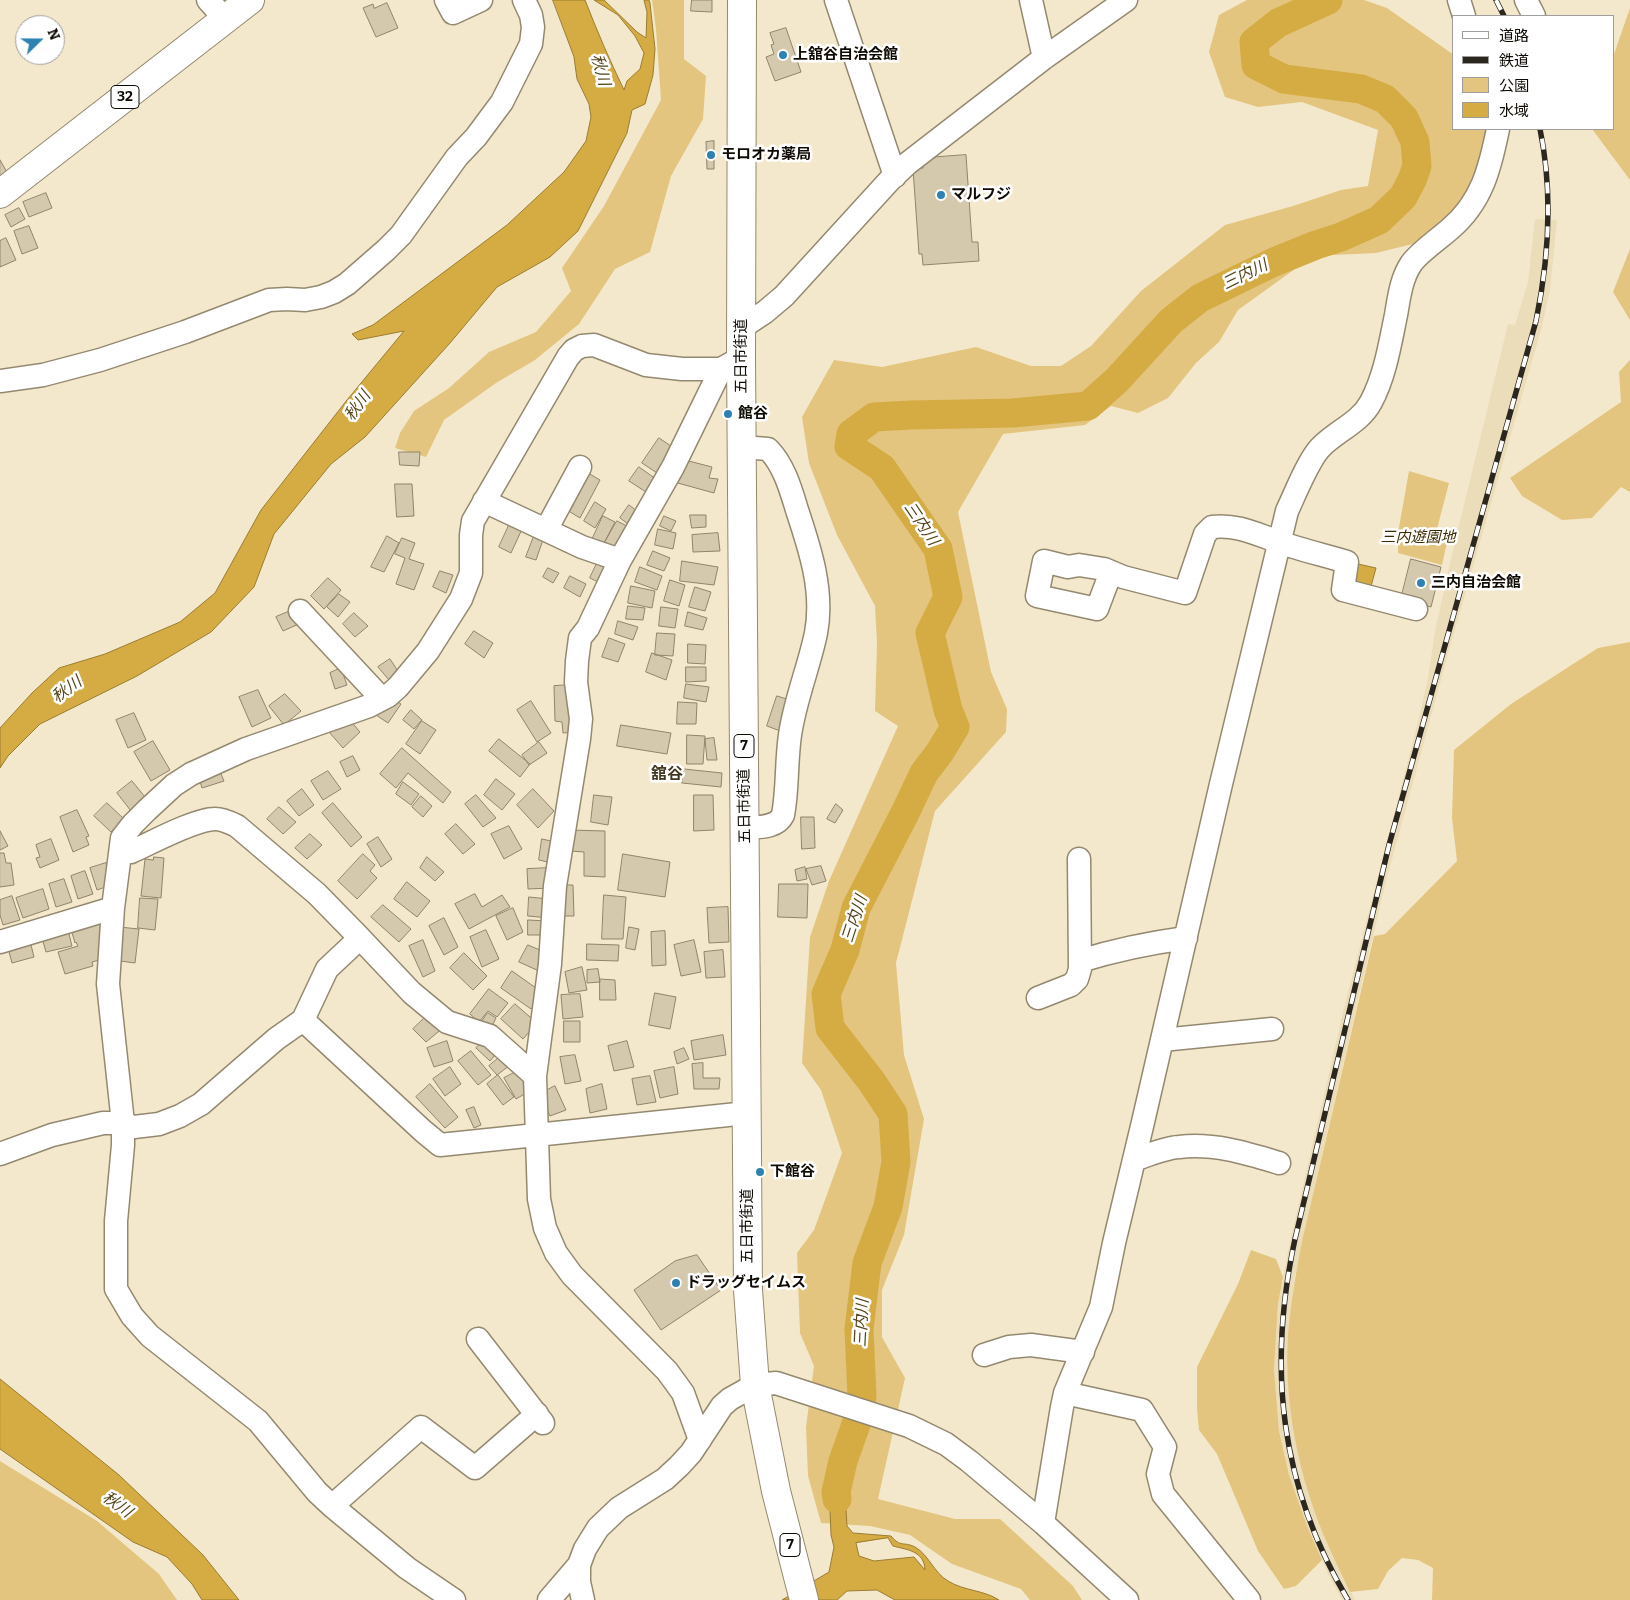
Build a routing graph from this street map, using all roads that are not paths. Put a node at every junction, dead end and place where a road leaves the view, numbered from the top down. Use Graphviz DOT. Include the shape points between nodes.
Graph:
graph roads {
  1 [pos="250,0"];
  2 [pos="446,0"];
  3 [pos="481,0"];
  4 [pos="524,0"];
  5 [pos="742,0"];
  6 [pos="836,0"];
  7 [pos="1031,0"];
  8 [pos="1126,0"];
  9 [pos="1458,0"];
  10 [pos="1526,0"];
  11 [pos="217,9"];
  12 [pos="1464,15"];
  13 [pos="1534,15"];
  14 [pos="1044,58"];
  15 [pos="1498,130"];
  16 [pos="895,176"];
  17 [pos="0,194"];
  18 [pos="741,328"];
  19 [pos="731,363"];
  20 [pos="0,382"];
  21 [pos="742,447"];
  22 [pos="580,467"];
  23 [pos="484,501"];
  24 [pos="546,530"];
  25 [pos="1279,542"];
  26 [pos="620,560"];
  27 [pos="1111,572"];
  28 [pos="1416,609"];
  29 [pos="300,611"];
  30 [pos="382,699"];
  31 [pos="745,828"];
  32 [pos="120,853"];
  33 [pos="1079,859"];
  34 [pos="113,908"];
  35 [pos="360,938"];
  36 [pos="1186,938"];
  37 [pos="0,942"];
  38 [pos="1080,961"];
  39 [pos="1038,998"];
  40 [pos="303,1020"];
  41 [pos="1272,1029"];
  42 [pos="1162,1040"];
  43 [pos="535,1076"];
  44 [pos="747,1113"];
  45 [pos="123,1123"];
  46 [pos="537,1134"];
  47 [pos="0,1154"];
  48 [pos="1134,1160"];
  49 [pos="1279,1163"];
  50 [pos="478,1338"];
  51 [pos="1084,1352"];
  52 [pos="984,1355"];
  53 [pos="755,1385"];
  54 [pos="1065,1393"];
  55 [pos="700,1440"];
  56 [pos="332,1506"];
  57 [pos="1043,1523"];
  58 [pos="579,1566"];
  59 [pos="454,1600"];
  60 [pos="549,1600"];
  61 [pos="583,1600"];
  62 [pos="804,1600"];
  63 [pos="1127,1600"];
  64 [pos="1249,1600"];
  1 -- 11 [label="main road, 32"];
  2 -- 3 [label="street" via="453,13"];
  4 -- 20 [label="street" via="533,27 531,44 502,102 457,157 401,235 347,284 321,297 269,300 100,360"];
  5 -- 18 [label="main road, 五日市街道 / 7"];
  6 -- 16 [label="street"];
  7 -- 14 [label="street"];
  8 -- 14 [label="street"];
  9 -- 12 [label="street"];
  10 -- 13 [label="street"];
  11 -- 17 [label="main road, 32"];
  14 -- 16 [label="street"];
  15 -- 25 [label="street" via="1484,184 1474,203 1458,223 1412,263 1405,276 1378,388 1363,414 1320,448 1287,511"];
  16 -- 18 [label="street" via="784,296"];
  18 -- 19 [label="main road, 五日市街道 / 7"];
  19 -- 21 [label="main road, 五日市街道 / 7"];
  19 -- 23 [label="street" via="682,369 646,365 594,345 574,350"];
  19 -- 26 [label="street"];
  21 -- 31 [label="main road, 五日市街道 / 7"];
  21 -- 31 [label="street" via="768,449 779,463 808,543 817,583 818,615 790,735 783,815 773,824"];
  22 -- 24 [label="street"];
  23 -- 24 [label="street"];
  23 -- 30 [label="street" via="470,535 471,573 461,599 428,651 398,687"];
  24 -- 26 [label="street"];
  25 -- 27 [label="street" via="1263,534 1226,525 1212,527 1205,534 1185,593"];
  25 -- 28 [label="street" via="1347,562 1343,590"];
  25 -- 36 [label="street"];
  26 -- 43 [label="street" via="588,628 580,638 576,661 581,719 555,886 550,964"];
  29 -- 30 [label="street"];
  30 -- 32 [label="street" via="246,749 191,774 174,785 133,824 122,838"];
  31 -- 44 [label="main road, 五日市街道 / 7"];
  32 -- 34 [label="street"];
  32 -- 35 [label="street" via="131,852 200,822 216,819 228,822 237,826 317,894"];
  33 -- 38 [label="street"];
  34 -- 37 [label="street"];
  34 -- 45 [label="street" via="108,984"];
  35 -- 40 [label="street" via="327,969"];
  35 -- 43 [label="street" via="412,993 447,1022 490,1036"];
  36 -- 38 [label="street" via="1140,945"];
  36 -- 42 [label="street"];
  38 -- 39 [label="street" via="1077,979 1071,985"];
  40 -- 45 [label="street" via="276,1038 200,1104 180,1116 151,1125 134,1127"];
  40 -- 46 [label="street" via="440,1145"];
  41 -- 42 [label="street"];
  42 -- 48 [label="street"];
  43 -- 46 [label="street"];
  44 -- 46 [label="street"];
  44 -- 53 [label="main road, 五日市街道 / 7" via="748,1282"];
  45 -- 47 [label="street" via="103,1122 52,1135"];
  45 -- 56 [label="street" via="124,1145 116,1221 116,1289 132,1316 150,1336 258,1421"];
  46 -- 55 [label="street" via="539,1199 545,1228 556,1253 572,1275 667,1371 683,1393"];
  48 -- 49 [label="street" via="1178,1147 1216,1147"];
  48 -- 51 [label="street" via="1101,1307"];
  50 -- 56 [label="street" via="540,1418 475,1468 421,1427"];
  51 -- 52 [label="street" via="1031,1345 1009,1347"];
  51 -- 54 [label="street"];
  53 -- 55 [label="street" via="726,1402"];
  53 -- 57 [label="street" via="776,1384 898,1422 931,1436 954,1449"];
  53 -- 62 [label="main road, 五日市街道 / 7" via="776,1490"];
  54 -- 57 [label="street"];
  54 -- 64 [label="street" via="1142,1410 1165,1447 1158,1474 1163,1494"];
  55 -- 58 [label="street" via="672,1473 603,1522 588,1542"];
  56 -- 59 [label="street" via="407,1568"];
  57 -- 63 [label="street"];
  58 -- 60 [label="street"];
  58 -- 61 [label="street"];
}
